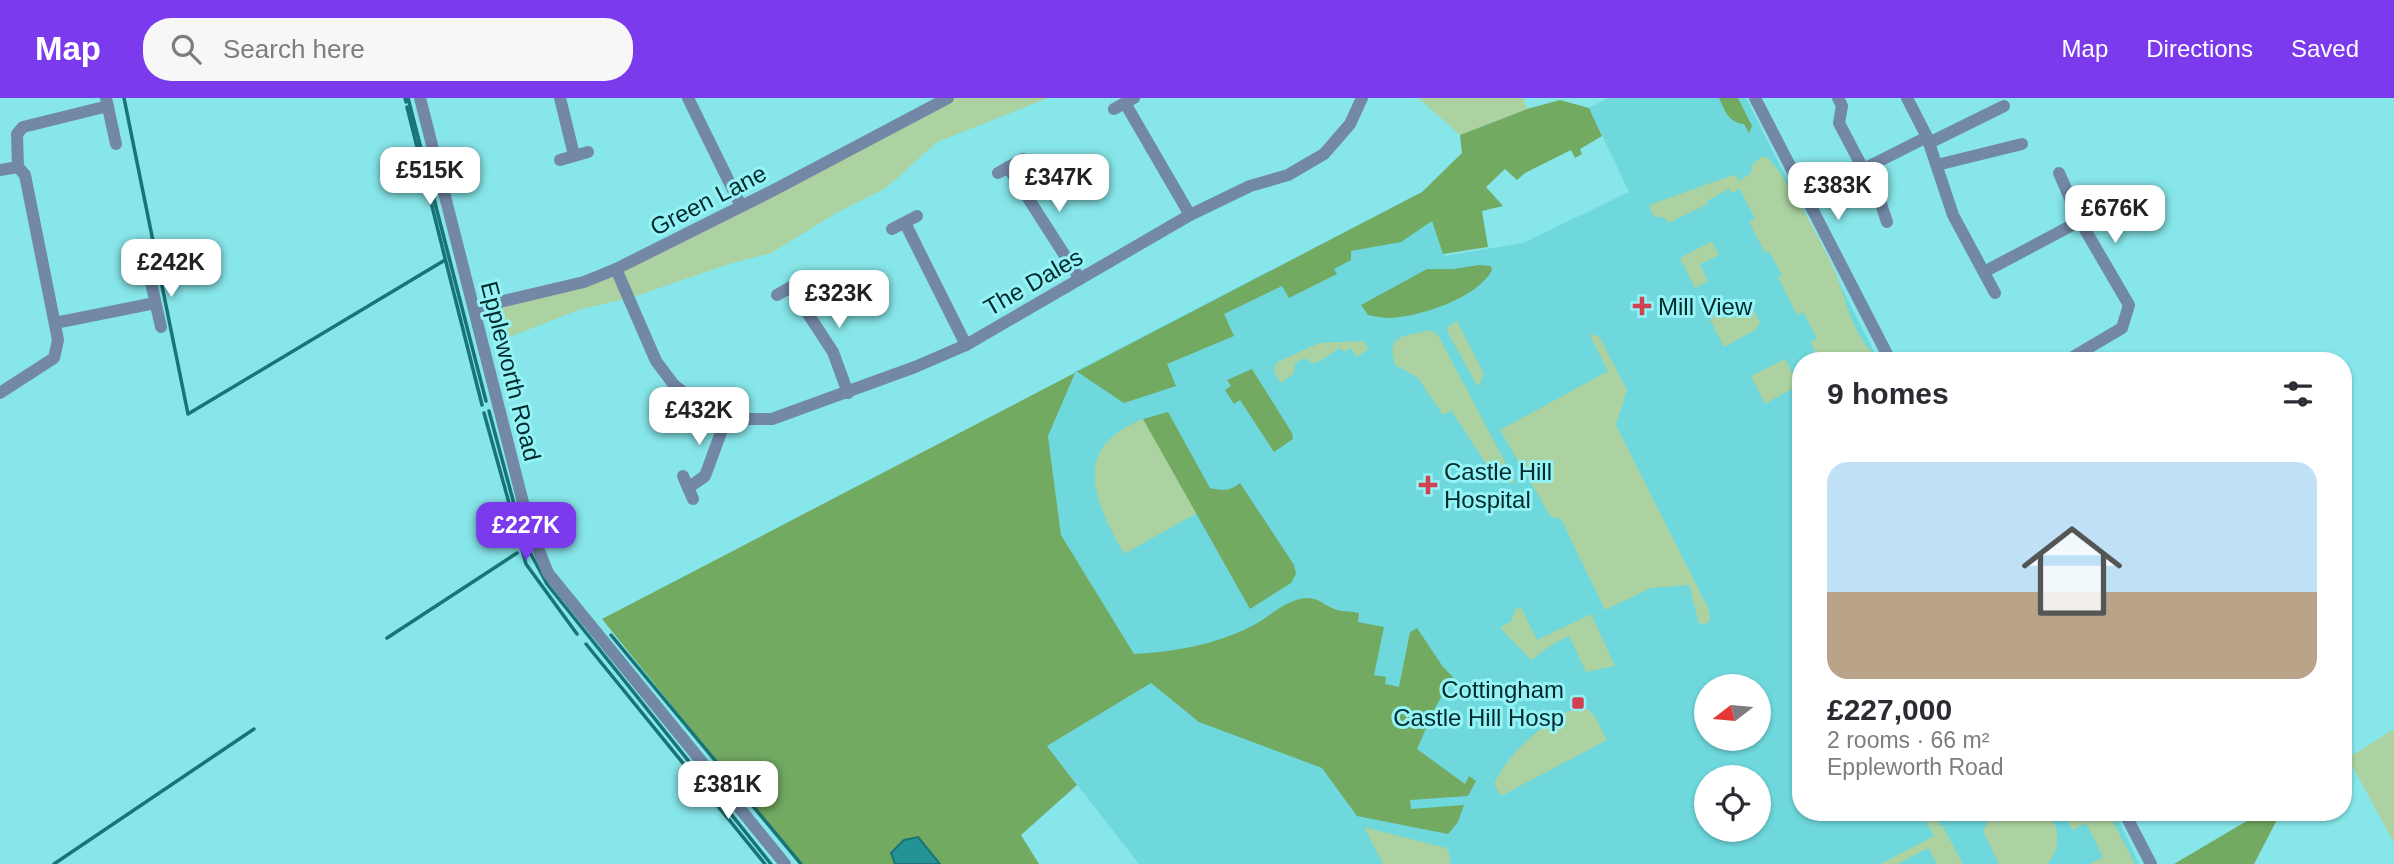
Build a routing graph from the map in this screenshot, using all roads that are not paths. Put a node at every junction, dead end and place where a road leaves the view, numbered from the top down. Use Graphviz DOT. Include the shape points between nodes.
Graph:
graph roads {
  1 [pos="420,98"];
  2 [pos="561,98"];
  3 [pos="688,98"];
  4 [pos="948,98"];
  5 [pos="1362,98"];
  6 [pos="1755,98"];
  7 [pos="1838,98"];
  8 [pos="1907,98"];
  9 [pos="107,102"];
  10 [pos="1124,104"];
  11 [pos="2004,106"];
  12 [pos="1928,140"];
  13 [pos="116,144"];
  14 [pos="2022,144"];
  15 [pos="589,152"];
  16 [pos="574,155"];
  17 [pos="1023,159"];
  18 [pos="560,160"];
  19 [pos="1937,165"];
  20 [pos="18,167"];
  21 [pos="1863,169"];
  22 [pos="0,170"];
  23 [pos="2059,173"];
  24 [pos="1806,198"];
  25 [pos="741,206"];
  26 [pos="1190,215"];
  27 [pos="917,216"];
  28 [pos="2080,221"];
  29 [pos="1887,222"];
  30 [pos="905,223"];
  31 [pos="892,229"];
  32 [pos="616,269"];
  33 [pos="1984,272"];
  34 [pos="150,278"];
  35 [pos="1080,279"];
  36 [pos="803,280"];
  37 [pos="791,288"];
  38 [pos="1995,293"];
  39 [pos="777,295"];
  40 [pos="155,303"];
  41 [pos="474,308"];
  42 [pos="55,323"];
  43 [pos="161,327"];
  44 [pos="966,345"];
  45 [pos="1886,352"];
  46 [pos="2082,352"];
  47 [pos="0,393"];
  48 [pos="848,393"];
  49 [pos="726,419"];
  50 [pos="688,487"];
  51 [pos="2129,821"];
  52 [pos="785,864"];
  53 [pos="2151,864"];
  1 -- 41 [label="street, Eppleworth Road"];
  2 -- 16 [label="street"];
  3 -- 25 [label="street"];
  4 -- 25 [label="street, Green Lane"];
  5 -- 26 [label="street, The Dales" via="1350,124 1324,154 1288,175 1250,186"];
  6 -- 24 [label="street"];
  7 -- 21 [label="street" via="1842,106 1839,123"];
  8 -- 12 [label="street"];
  9 -- 13 [label="street"];
  9 -- 20 [label="street" via="23,127 17,134"];
  10 -- 26 [label="street"];
  11 -- 12 [label="street"];
  12 -- 19 [label="street"];
  12 -- 21 [label="street"];
  14 -- 19 [label="street"];
  15 -- 16 [label="street"];
  16 -- 18 [label="street"];
  17 -- 35 [label="street" via="1003,170"];
  19 -- 33 [label="street" via="1953,215"];
  20 -- 22 [label="street"];
  20 -- 42 [label="street" via="25,175"];
  21 -- 24 [label="street"];
  21 -- 29 [label="street"];
  23 -- 28 [label="street"];
  24 -- 45 [label="street"];
  25 -- 32 [label="street, Green Lane"];
  26 -- 35 [label="street, The Dales"];
  27 -- 30 [label="street"];
  28 -- 33 [label="street"];
  28 -- 46 [label="street" via="2129,305 2122,328"];
  30 -- 31 [label="street"];
  30 -- 44 [label="street"];
  32 -- 41 [label="street, Green Lane" via="584,282"];
  32 -- 49 [label="street" via="656,361 674,385"];
  33 -- 38 [label="street"];
  34 -- 40 [label="street"];
  35 -- 44 [label="street, The Dales"];
  36 -- 37 [label="street"];
  37 -- 39 [label="street"];
  37 -- 48 [label="street" via="833,352"];
  40 -- 42 [label="street"];
  40 -- 43 [label="street"];
  41 -- 52 [label="street, Eppleworth Road" via="529,526 548,572"];
  42 -- 47 [label="street" via="54,359"];
  44 -- 48 [label="street, The Dales"];
  48 -- 49 [label="street, The Dales" via="772,419"];
  49 -- 50 [label="street" via="705,476"];
  51 -- 53 [label="street"];
}
